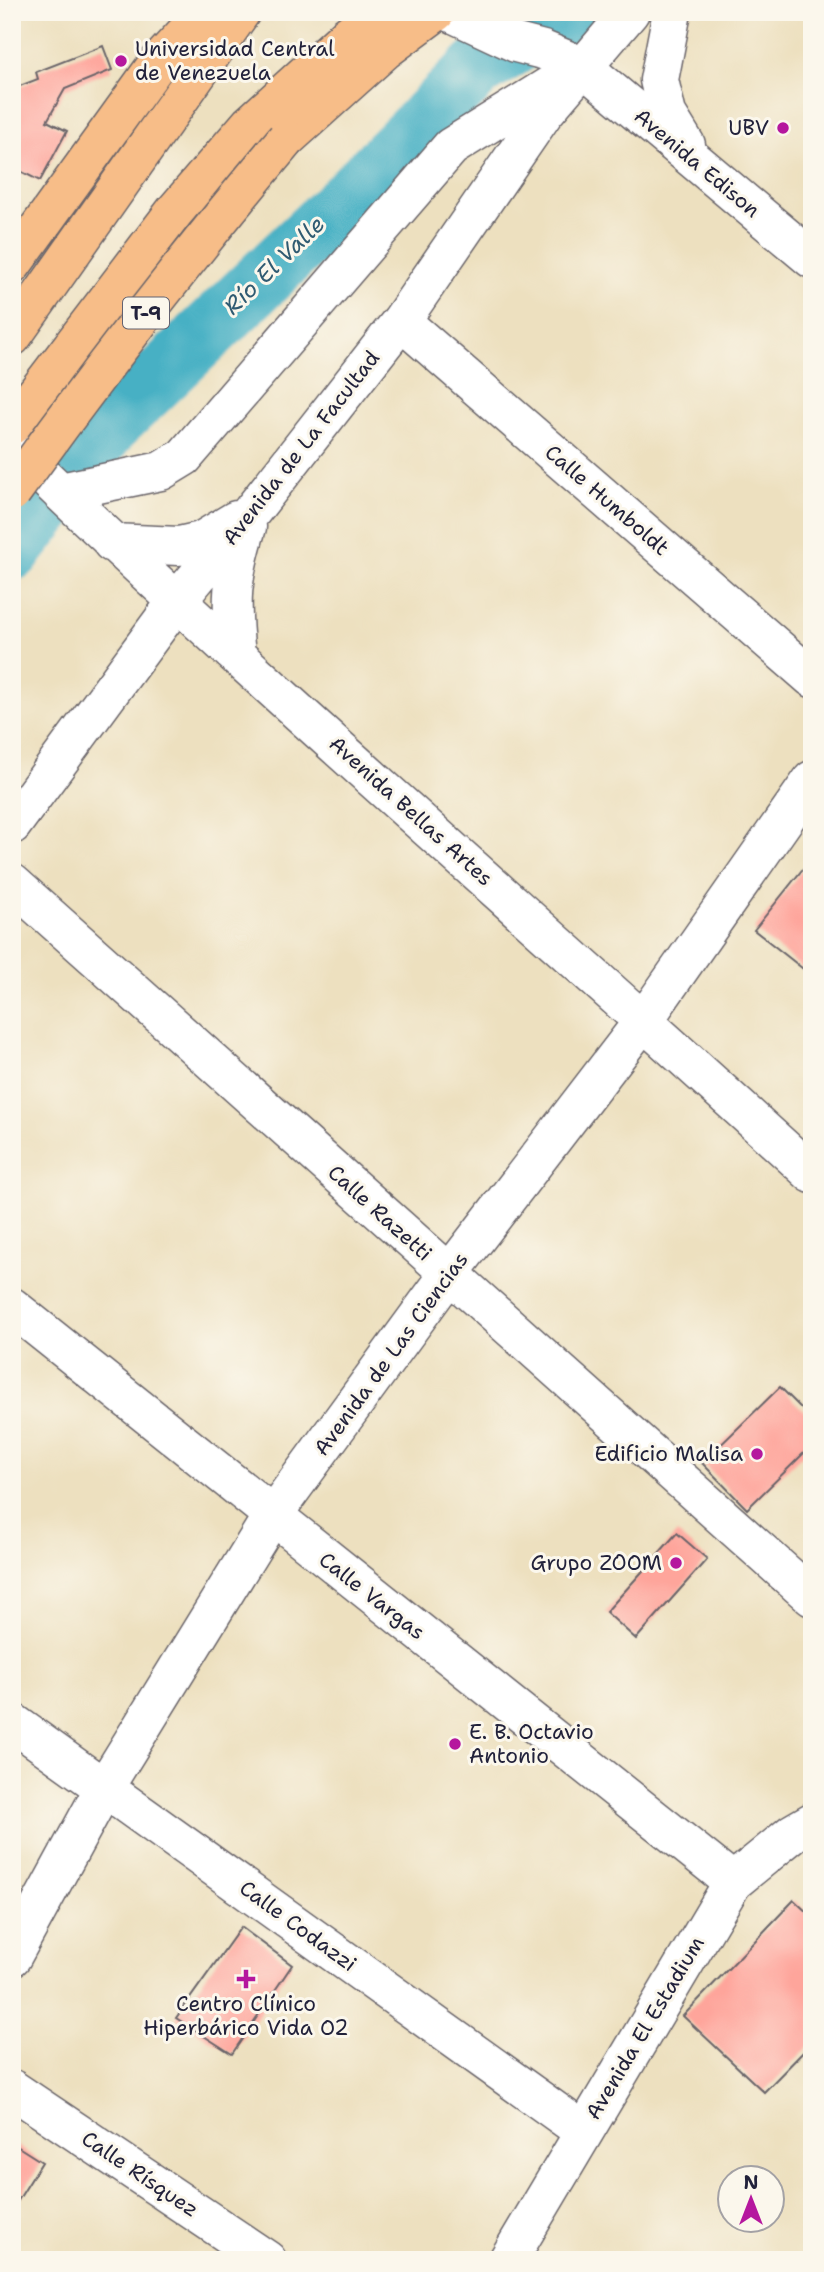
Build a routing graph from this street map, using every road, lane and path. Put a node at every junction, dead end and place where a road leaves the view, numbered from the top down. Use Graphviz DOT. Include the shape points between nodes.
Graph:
graph roads {
  1 [pos="205,12"];
  2 [pos="242,12"];
  3 [pos="378,12"];
  4 [pos="436,12"];
  5 [pos="450,12"];
  6 [pos="630,12"];
  7 [pos="673,12"];
  8 [pos="582,66"];
  9 [pos="696,162"];
  10 [pos="807,250"];
  11 [pos="12,265"];
  12 [pos="401,321"];
  13 [pos="12,337"];
  14 [pos="12,425"];
  15 [pos="12,446"];
  16 [pos="12,492"];
  17 [pos="60,492"];
  18 [pos="252,511"];
  19 [pos="112,542"];
  20 [pos="177,601"];
  21 [pos="236,655"];
  22 [pos="812,678"];
  23 [pos="812,780"];
  24 [pos="12,825"];
  25 [pos="12,883"];
  26 [pos="644,1020"];
  27 [pos="812,1174"];
  28 [pos="449,1274"];
  29 [pos="12,1307"];
  30 [pos="272,1516"];
  31 [pos="812,1597"];
  32 [pos="12,1722"];
  33 [pos="104,1787"];
  34 [pos="812,1822"];
  35 [pos="733,1882"];
  36 [pos="12,1956"];
  37 [pos="12,2089"];
  38 [pos="583,2131"];
  39 [pos="267,2260"];
  40 [pos="508,2260"];
  1 -- 11 [label="highway" via="157,64"];
  2 -- 13 [label="highway"];
  3 -- 14 [label="highway, T-9" via="250,124 174,211"];
  4 -- 16 [label="highway, T-9, bridge" via="385,50 286,139 211,227"];
  5 -- 8 [label="street, Avenida Edison" via="516,43"];
  6 -- 8 [label="street"];
  7 -- 9 [label="street" via="659,80 667,114"];
  8 -- 9 [label="street, Avenida Edison"];
  8 -- 12 [label="street, Avenida de La Facultad" via="544,113"];
  8 -- 17 [label="street" via="451,147 184,457 161,471"];
  9 -- 10 [label="street, Avenida Edison"];
  12 -- 18 [label="street, Avenida de La Facultad"];
  12 -- 22 [label="street, Calle Humboldt"];
  15 -- 17 [label="street, Avenida Bellas Artes"];
  17 -- 19 [label="street, Avenida Bellas Artes"];
  18 -- 19 [label="street" via="201,541 179,546"];
  18 -- 20 [label="street, Avenida de La Facultad"];
  18 -- 21 [label="street" via="232,584"];
  19 -- 20 [label="street, Avenida Bellas Artes"];
  20 -- 21 [label="street, Avenida Bellas Artes"];
  20 -- 24 [label="street, Avenida de La Facultad"];
  21 -- 26 [label="street, Avenida Bellas Artes"];
  23 -- 26 [label="street, Avenida de Las Ciencias"];
  25 -- 28 [label="street, Calle Razetti"];
  26 -- 27 [label="street, Avenida Bellas Artes"];
  26 -- 28 [label="street, Avenida de Las Ciencias"];
  28 -- 30 [label="street, Avenida de Las Ciencias"];
  28 -- 31 [label="street, Calle Razetti"];
  29 -- 30 [label="street, Calle Vargas"];
  30 -- 33 [label="street, Avenida de Las Ciencias"];
  30 -- 35 [label="street, Calle Vargas"];
  32 -- 33 [label="street, Calle Codazzi"];
  33 -- 36 [label="street, Avenida de Las Ciencias"];
  33 -- 38 [label="street, Calle Codazzi"];
  34 -- 35 [label="street, Avenida El Estadium"];
  35 -- 38 [label="street, Avenida El Estadium"];
  37 -- 39 [label="street, Calle Rísquez"];
  38 -- 40 [label="street, Avenida El Estadium"];
}
